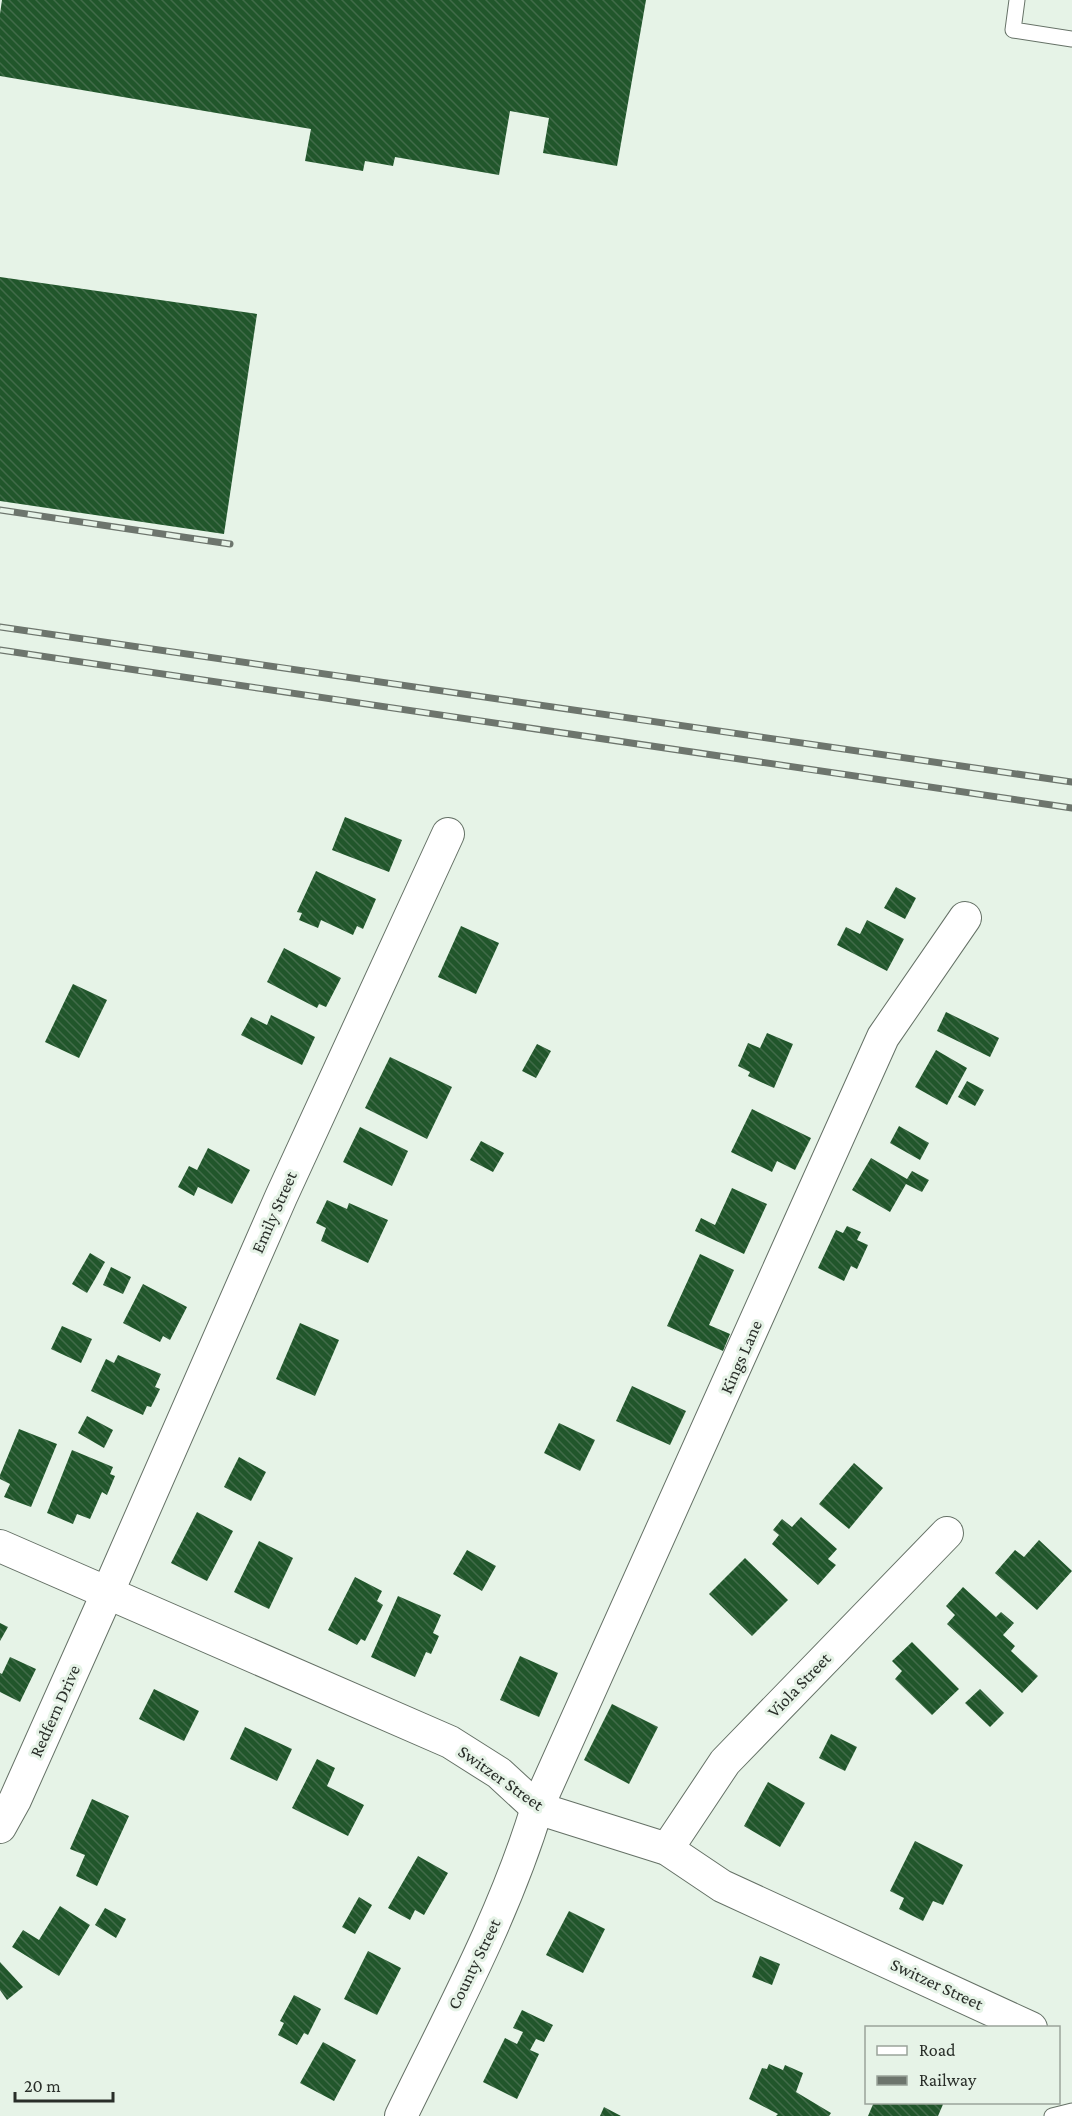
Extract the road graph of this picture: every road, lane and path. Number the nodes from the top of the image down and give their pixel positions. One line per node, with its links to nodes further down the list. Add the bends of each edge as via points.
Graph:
1 (1017, 0): 2 (lane, via 1013,30)
2 (1072, 39)
3 (448, 834): 7 (street, Emily Street, via 281,1197)
4 (965, 918): 8 (street, Kings Lane, via 883,1036)
5 (947, 1533): 10 (street, Viola Street, via 725,1762)
6 (0, 1546): 7 (street, Switzer Street)
7 (108, 1594): 8 (street, Switzer Street, via 450,1742 499,1773); 9 (street, Redfern Drive)
8 (537, 1808): 10 (street, Switzer Street); 13 (street, County Street, via 504,1904)
9 (0, 1827)
10 (667, 1849): 11 (street, Switzer Street, via 722,1886)
11 (1027, 2026)
12 (1072, 2111): 14 (lane)
13 (401, 2116)
14 (1052, 2116)

